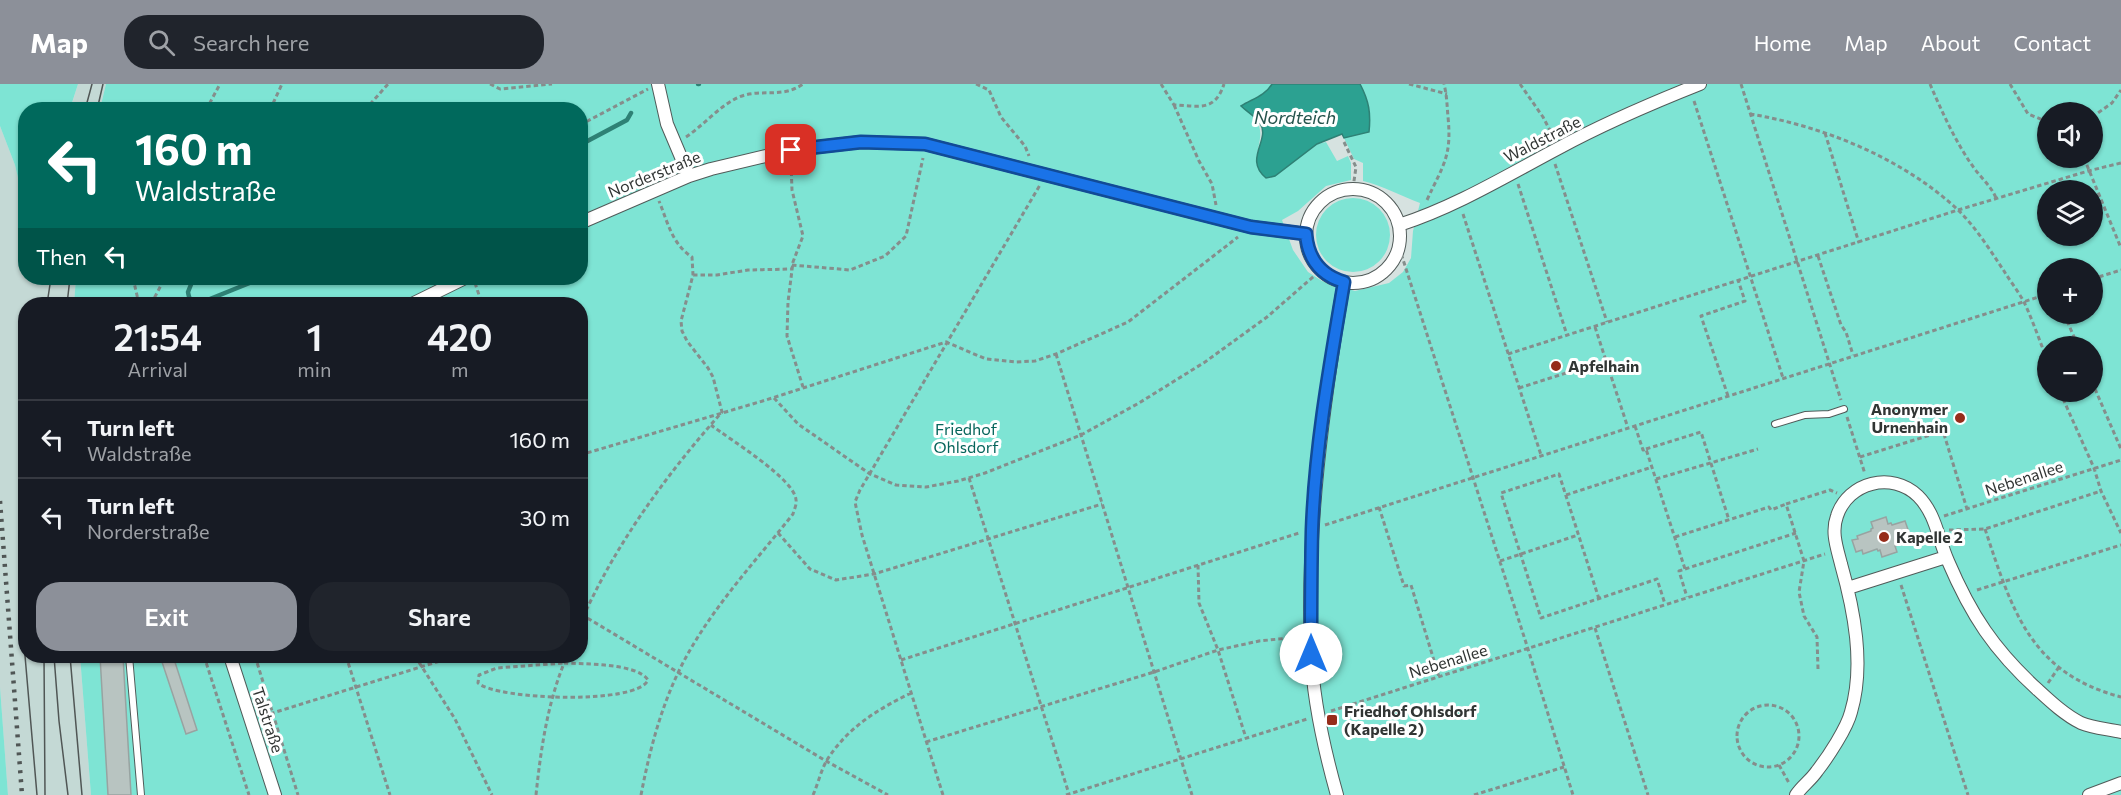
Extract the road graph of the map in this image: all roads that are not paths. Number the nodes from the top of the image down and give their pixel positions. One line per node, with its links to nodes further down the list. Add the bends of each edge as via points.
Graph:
1 (654, 86): 3 (street)
2 (1695, 86): 5 (street, Waldstraße, via 1555,150 1458,201)
3 (688, 176): 4 (street, Norderstraße); 6 (street, Norderstraße, via 791,150 861,142 925,144 1251,227)
4 (588, 220)
5 (1399, 225): 6 (street, via 1391,208 1377,195 1353,188 1326,197 1315,207); 7 (street, via 1399,247 1386,269 1366,281)
6 (1306, 234): 7 (street, via 1310,254 1321,270)
7 (1344, 282): 21 (street, via 1327,381 1312,529 1311,654)
8 (451, 285): 9 (street)
9 (426, 297)
10 (1844, 409): 11 (lane)
11 (1775, 424)
12 (1946, 557): 13 (street); 13 (street, via 1936,525 1922,501 1908,488 1893,482 1869,484 1846,499 1836,516 1837,550); 16 (street, via 1963,595 1992,642 2041,693 2082,723)
13 (1848, 588): 18 (street, via 1857,674 1851,713 1816,772)
14 (130, 663): 19 (lane)
15 (232, 663): 20 (street, Talstraße)
16 (2121, 732)
17 (2121, 783): 22 (street)
18 (1795, 793)
19 (141, 795)
20 (275, 795)
21 (1336, 795)
22 (2089, 795)

